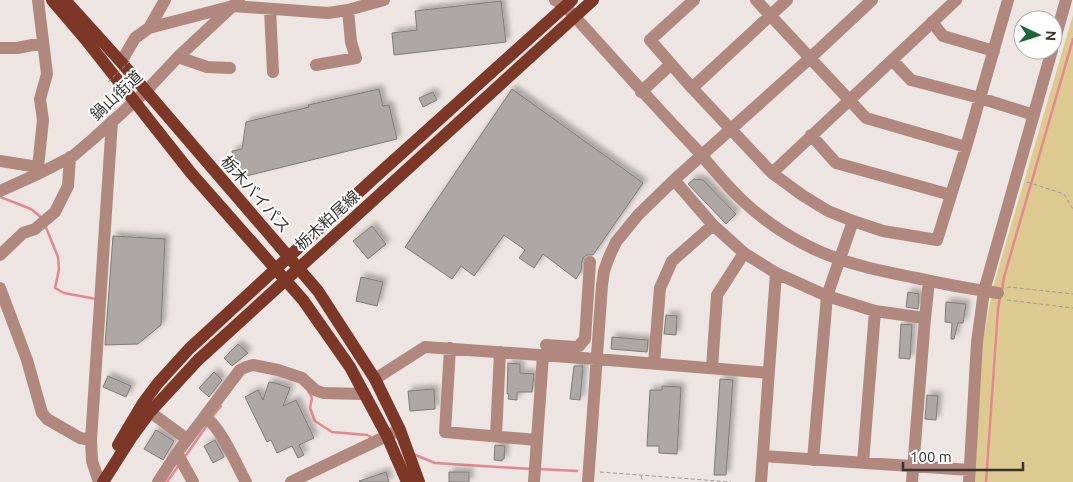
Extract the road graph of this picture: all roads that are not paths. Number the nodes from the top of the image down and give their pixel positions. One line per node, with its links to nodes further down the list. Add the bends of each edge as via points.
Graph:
1 (38, 0): 21 (street)
2 (52, 0): 38 (main road)
3 (65, 0): 28 (main road, 栃木バイパス)
4 (165, 0): 20 (street)
5 (384, 0): 16 (street)
6 (593, 0): 17 (main road, 栃木粕尾線)
7 (694, 0): 29 (street, via 650,40)
8 (756, 0): 18 (street)
9 (787, 0): 18 (street)
10 (872, 0): 25 (street)
11 (956, 0): 19 (street)
12 (1008, 0): 23 (street)
13 (564, 2): 17 (street); 56 (main road, 栃木粕尾線)
14 (236, 3): 15 (street); 20 (street); 24 (street, 鍋山街道)
15 (270, 9): 16 (street, via 328,13); 32 (street)
16 (348, 10): 30 (street, via 356,58)
17 (575, 16): 35 (street); 60 (main road, 栃木粕尾線)
18 (770, 16): 25 (street); 33 (street)
19 (932, 22): 23 (street, via 944,36); 26 (street)
20 (149, 28): 28 (street, via 135,38)
21 (42, 43): 22 (street); 47 (street, via 47,74 40,99 43,120)
22 (0, 48)
23 (994, 51): 36 (street)
24 (178, 57): 31 (street, via 207,67); 34 (street, 鍋山街道)
25 (809, 58): 37 (street); 41 (street)
26 (892, 60): 36 (street, via 911,80); 37 (street)
27 (1049, 60): 39 (street)
28 (126, 62): 34 (main road, 栃木バイパス)
29 (671, 64): 33 (street); 35 (street)
30 (316, 65)
31 (230, 68)
32 (273, 72)
33 (692, 88): 41 (street)
34 (146, 91): 38 (street, 鍋山街道); 56 (main road, 栃木バイパス)
35 (641, 92): 44 (street)
36 (980, 98): 39 (street); 43 (street)
37 (848, 100): 42 (street); 43 (street, via 866,118)
38 (135, 101): 40 (street, 鍋山街道); 59 (main road, via 191,172)
39 (1034, 115): 65 (street)
40 (112, 122): 45 (street, 鍋山街道); 85 (street)
41 (730, 129): 44 (street); 48 (street)
42 (811, 135): 48 (street); 51 (street, via 836,163)
43 (966, 147): 51 (street)
44 (701, 155): 49 (street); 57 (street, via 764,219 814,249)
45 (70, 157): 47 (street, 鍋山街道); 55 (street, via 68,186 55,212 35,229 23,233)
46 (0, 161): 47 (street)
47 (40, 169): 50 (street, 鍋山街道)
48 (772, 173): 52 (street, via 828,211)
49 (674, 180): 53 (street); 73 (street, via 628,225 609,256 602,284)
50 (0, 190)
51 (951, 195): 52 (street, via 937,240 883,231)
52 (853, 221): 57 (street)
53 (713, 225): 54 (street); 74 (street, via 672,261 660,288)
54 (744, 253): 61 (street); 75 (street, via 717,295)
55 (0, 255)
56 (289, 257): 59 (main road, 栃木粕尾線); 60 (main road, 栃木バイパス)
57 (839, 259): 63 (street); 67 (street)
58 (590, 262): 71 (street, via 585,339 579,346)
59 (276, 269): 62 (main road); 95 (main road, 栃木粕尾線, via 189,349 158,383 126,430)
60 (298, 269): 62 (main road, 栃木粕尾線); 77 (main road, 栃木バイパス, via 318,291)
61 (776, 273): 67 (street); 76 (street)
62 (286, 280): 78 (main road, via 350,367); 79 (main road, 栃木粕尾線, via 198,360)
63 (929, 281): 65 (street); 69 (street)
64 (0, 288): 85 (street, via 27,360 42,413 80,438)
65 (984, 291): 66 (street); 92 (street, via 977,342)
66 (998, 293)
67 (827, 296): 68 (street); 89 (street)
68 (874, 311): 69 (street); 90 (street)
69 (925, 318): 91 (street)
70 (450, 348): 72 (street); 77 (street, via 425,347); 83 (street, via 445,432)
71 (545, 350): 72 (street); 73 (street); 86 (street)
72 (500, 352): 83 (street)
73 (596, 359): 74 (street); 93 (street)
74 (654, 364): 75 (street)
75 (712, 368): 76 (street)
76 (769, 373): 88 (street)
77 (376, 378): 81 (main road, 栃木バイパス)
78 (364, 394): 80 (street, via 323,393 302,378 253,365 240,370); 82 (main road)
79 (150, 412): 84 (street); 95 (main road, 栃木粕尾線)
80 (205, 416): 84 (street); 98 (street, via 219,432)
81 (400, 430): 82 (street); 101 (main road, 栃木バイパス)
82 (386, 436): 94 (street); 100 (main road)
83 (496, 436): 86 (street)
84 (187, 439): 87 (street)
85 (91, 440): 95 (street, via 92,461)
86 (537, 440): 102 (street)
87 (177, 453): 96 (street); 97 (street)
88 (762, 456): 89 (street); 103 (street)
89 (813, 460): 90 (street)
90 (863, 463): 91 (street)
91 (913, 466): 92 (street); 104 (street)
92 (969, 476)
93 (588, 477)
94 (305, 479): 99 (street)
95 (102, 482)
96 (158, 482)
97 (193, 482)
98 (246, 482)
99 (291, 482)
100 (407, 482)
101 (419, 482)
102 (534, 482)
103 (761, 482)
104 (912, 482)

